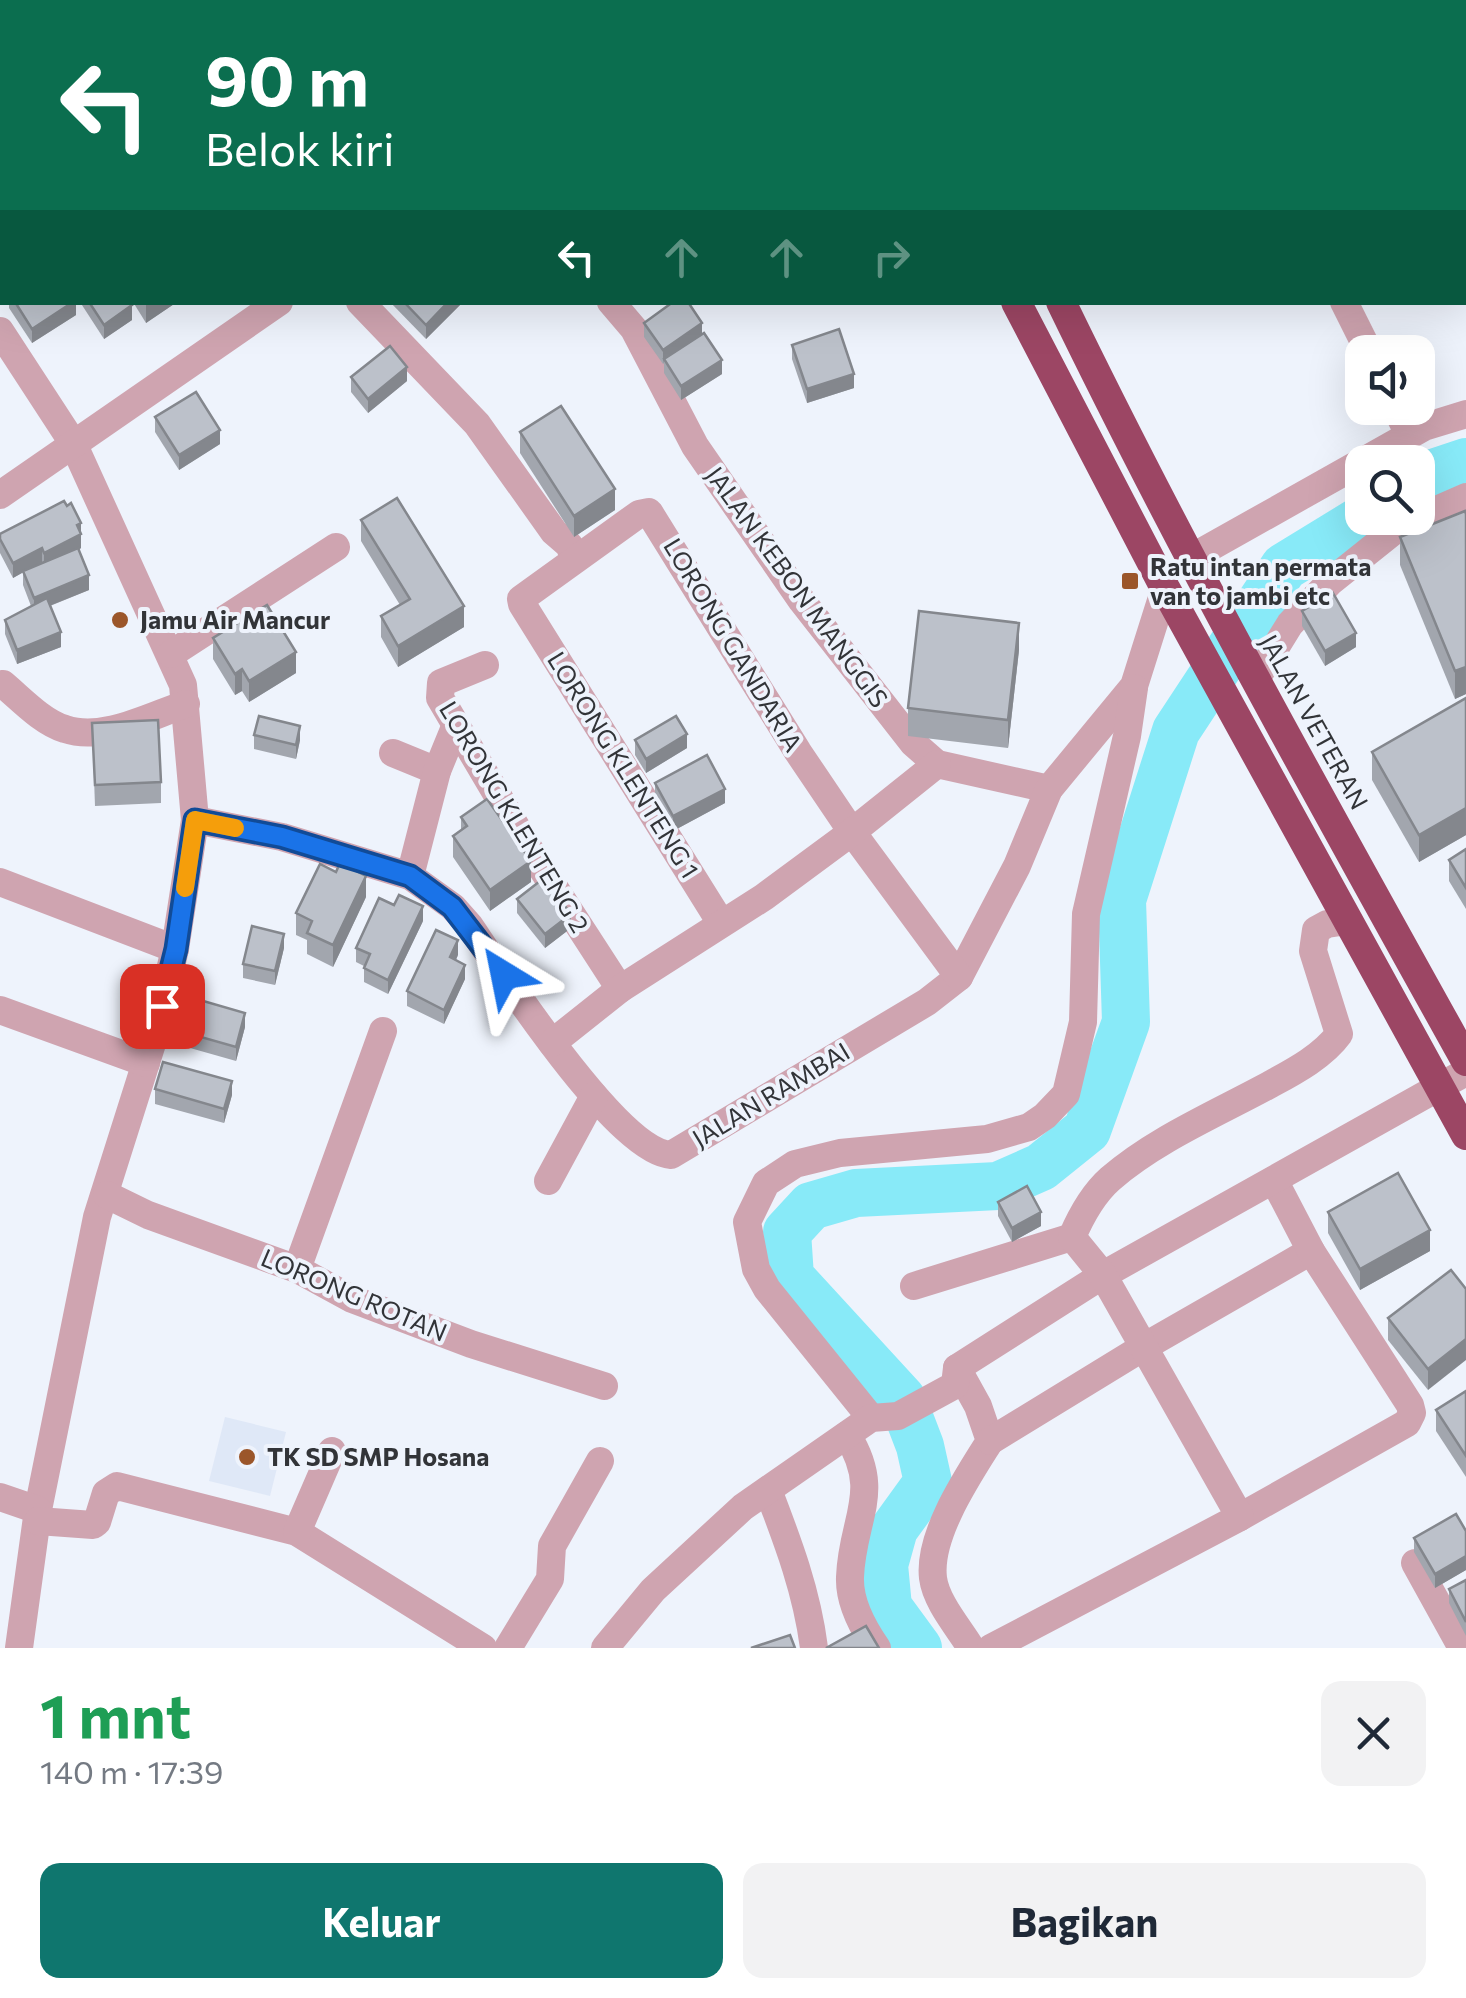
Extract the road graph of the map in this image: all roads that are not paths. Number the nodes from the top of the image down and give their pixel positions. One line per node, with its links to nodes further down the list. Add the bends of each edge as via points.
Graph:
1 (275, 305): 12 (street)
2 (363, 305): 16 (street, via 477,424)
3 (613, 305): 27 (street, JALAN KEBON MANGGIS, via 634,330 695,446 802,601 882,707)
4 (1018, 305): 18 (highway)
5 (1063, 305): 17 (highway, JALAN VETERAN)
6 (1346, 305): 8 (street)
7 (0, 331): 12 (street)
8 (1360, 335)
9 (1466, 414): 11 (street)
10 (1404, 425): 11 (street)
11 (1409, 435): 17 (street)
12 (72, 443): 13 (street); 19 (street)
13 (0, 495)
14 (1466, 497): 21 (street, via 1400,526 1330,582)
15 (336, 547): 19 (street)
16 (575, 559): 31 (street, LORONG GANDARIA, via 639,514 654,516); 35 (street, LORONG KLENTENG 1, via 522,599 525,608)
17 (1196, 568): 21 (highway, JALAN VETERAN)
18 (1172, 599): 23 (street, JALAN RAMBAI); 34 (highway)
19 (170, 654): 24 (street)
20 (485, 665): 25 (street, LORONG KLENTENG 2, via 441,683 440,698)
21 (1252, 672): 42 (highway, JALAN VETERAN)
22 (2, 684): 24 (street, via 63,729 79,732 100,732)
23 (1134, 686): 29 (street, JALAN RAMBAI); 59 (street, via 1086,914 1083,1022 1066,1094 1029,1126 987,1139 840,1153 795,1164 766,1183 747,1222 766,1289)
24 (186, 704): 30 (street)
25 (455, 727): 28 (street); 38 (street, LORONG KLENTENG 2)
26 (394, 754): 28 (street)
27 (937, 764): 29 (street); 31 (street)
28 (437, 771): 32 (street)
29 (1049, 789): 37 (street, JALAN RAMBAI, via 1018,866)
30 (195, 820): 32 (street, JALAN RAMBAI, via 282,837); 36 (street)
31 (852, 832): 35 (street); 37 (street)
32 (410, 876): 41 (street, JALAN RAMBAI, via 469,925)
33 (0, 882): 36 (street)
34 (1348, 922): 45 (highway); 51 (street, via 1316,930 1313,951 1339,1034 1330,1046 1108,1180)
35 (722, 923): 38 (street)
36 (176, 949): 43 (street)
37 (959, 977): 46 (street, JALAN RAMBAI, via 671,1155 651,1148)
38 (620, 989): 41 (street)
39 (0, 1010): 43 (street)
40 (383, 1032): 53 (street)
41 (552, 1043): 46 (street, JALAN RAMBAI)
42 (1466, 1061)
43 (146, 1063): 50 (street)
44 (1466, 1072): 45 (street)
45 (1438, 1088): 47 (highway); 48 (street)
46 (594, 1096): 49 (street)
47 (1466, 1136)
48 (1274, 1180): 52 (street); 54 (street)
49 (548, 1181)
50 (107, 1195): 53 (street, LORONG ROTAN); 66 (street)
51 (1072, 1237): 54 (street); 55 (street)
52 (1311, 1251): 56 (street); 67 (street, via 1412,1412 1407,1423)
53 (297, 1269): 58 (street, LORONG ROTAN, via 368,1305)
54 (1104, 1274): 56 (street); 57 (street)
55 (914, 1286)
56 (1142, 1348): 61 (street); 67 (street)
57 (956, 1377): 59 (street); 61 (street, via 978,1406)
58 (604, 1386)
59 (884, 1417): 60 (street)
60 (847, 1435): 64 (street); 75 (street, via 866,1478 850,1578 854,1604)
61 (990, 1441): 76 (street, via 959,1490 938,1543 933,1578)
62 (332, 1451): 68 (street)
63 (600, 1461): 72 (street, via 552,1546 550,1579)
64 (768, 1490): 73 (street, via 652,1590); 74 (street, via 810,1612)
65 (0, 1497): 66 (street)
66 (38, 1515): 68 (street, via 93,1525 106,1494 117,1486); 70 (street)
67 (1240, 1517): 77 (street)
68 (297, 1532): 71 (street)
69 (1415, 1563): 78 (street)
70 (19, 1648)
71 (483, 1648)
72 (508, 1648)
73 (605, 1648)
74 (814, 1648)
75 (877, 1648)
76 (971, 1648)
77 (992, 1648)
78 (1462, 1648)

